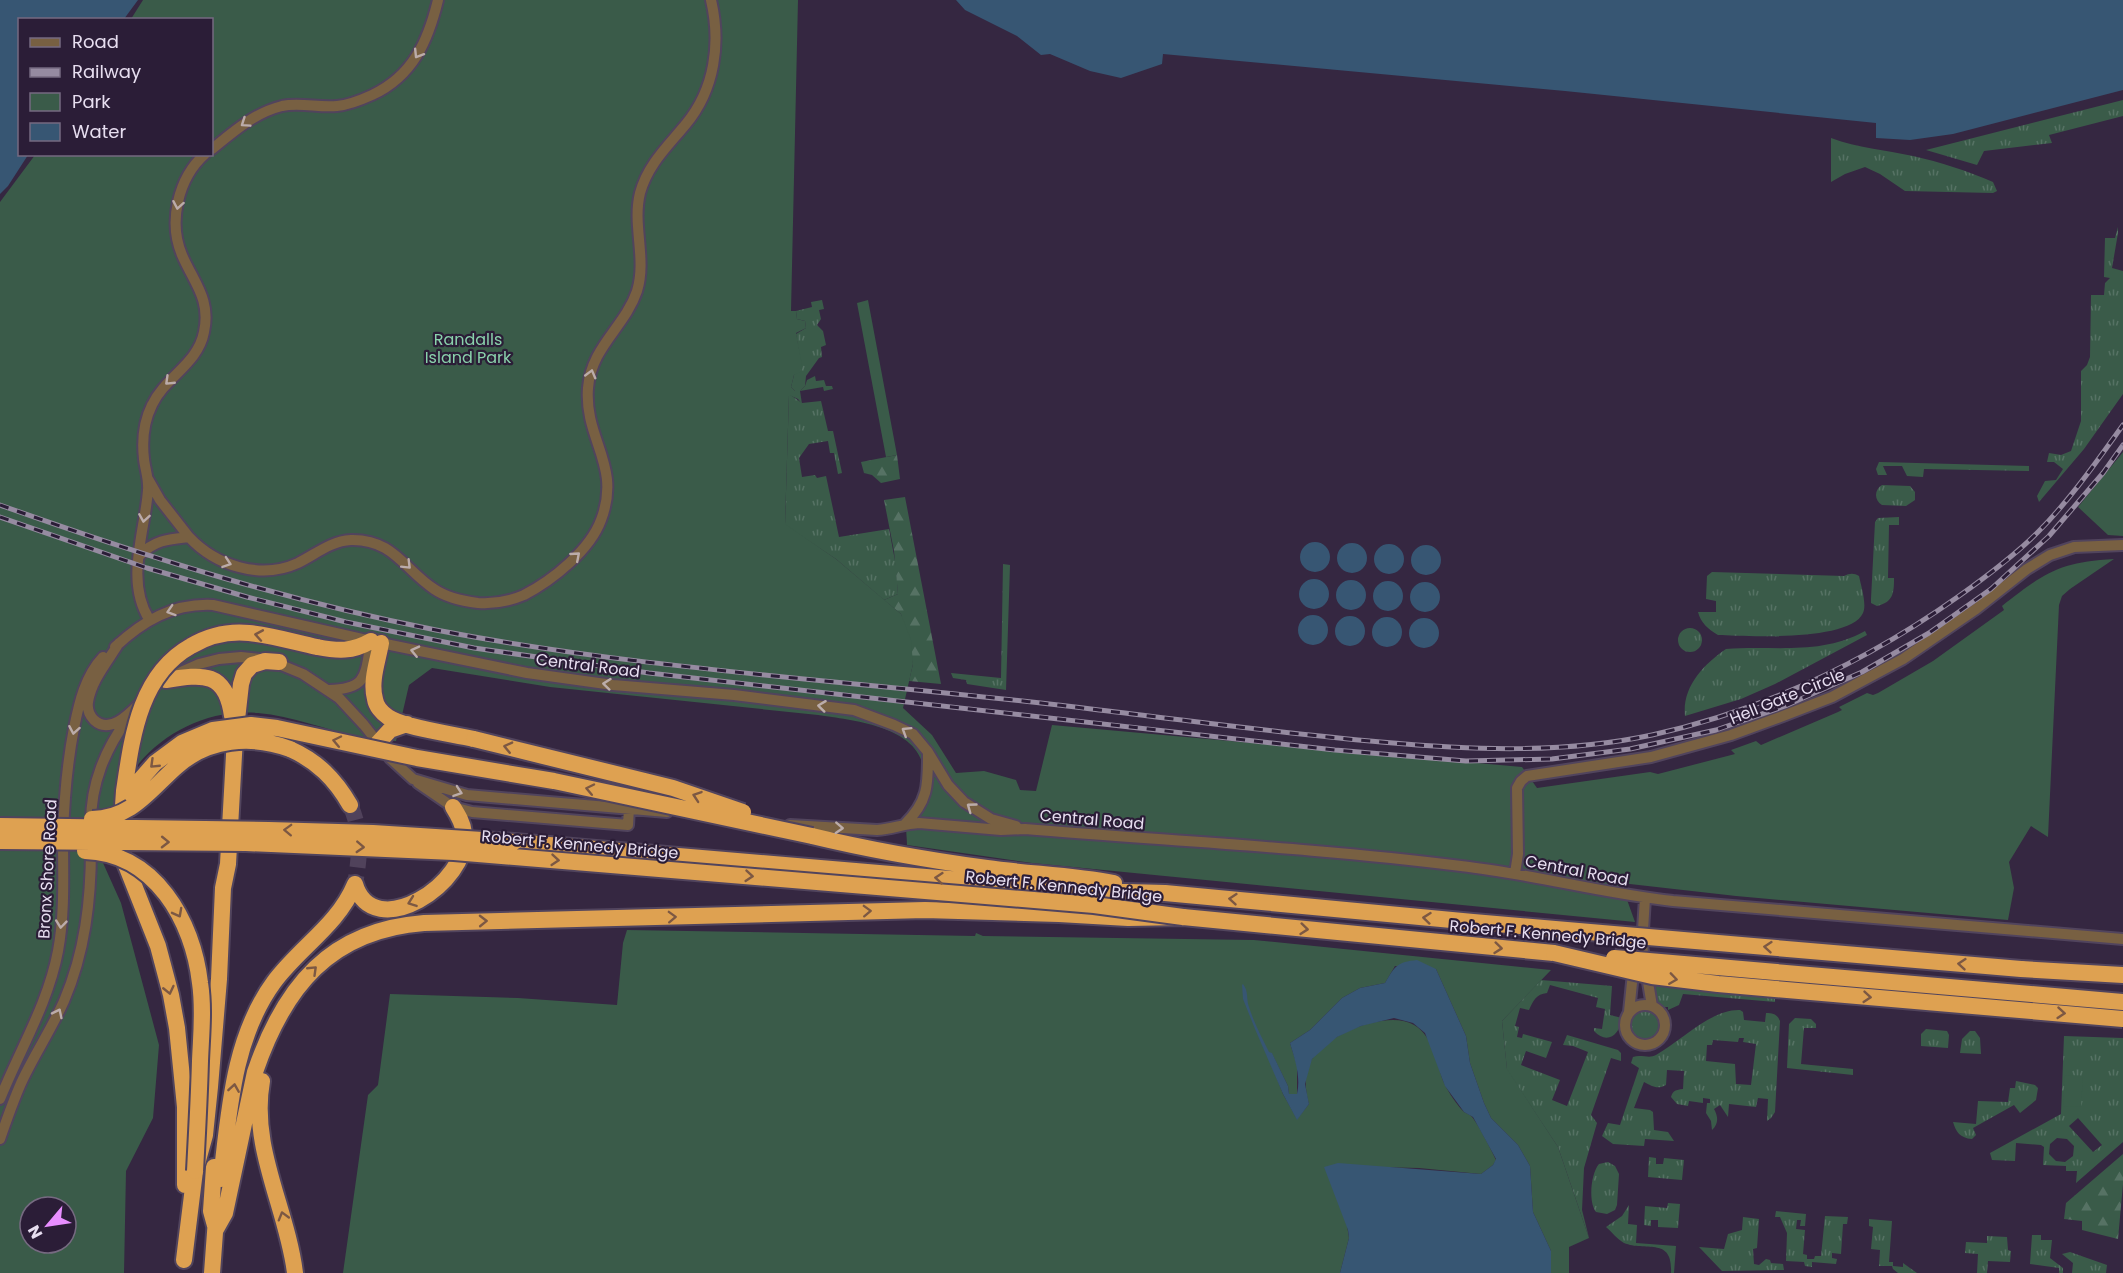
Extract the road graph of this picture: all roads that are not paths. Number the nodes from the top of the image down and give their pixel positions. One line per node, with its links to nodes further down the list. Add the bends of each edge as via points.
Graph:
1 (438, 0): 3 (street, one-way to 3, via 422,49 389,86 359,101 337,106 291,105 271,110 252,118)
2 (711, 0): 6 (street, one-way to 2, via 221,562 267,570 291,566 341,542 372,542 397,555 423,581 445,595 484,603 522,596 577,556 600,523 608,489 607,468 590,419 590,374 598,352 627,312 636,291 641,260 637,210 645,179 692,116 708,83 716,37)
3 (213, 148)
4 (203, 156): 5 (street, one-way to 5, via 185,182 176,224 179,247 205,303 204,335 192,358 161,388 151,407 143,438)
5 (148, 479): 6 (street); 8 (street, one-way to 8)
6 (189, 537): 8 (street, via 159,540)
7 (2123, 545): 31 (street, Hell Gate Circle, via 2074,547 2050,555 1903,660 1783,717 1651,757 1527,776 1517,788)
8 (139, 556): 9 (street, via 138,593)
9 (149, 619): 10 (street, Central Road, one-way to 9, via 213,605 177,608); 11 (street, Central Road)
10 (376, 642): 14 (street, via 360,682 350,689); 16 (highway, via 375,700 385,715); 19 (street, Central Road, one-way to 10, via 913,734 854,710 586,682); 21 (highway, one-way to 21, bridge, via 346,651 240,633 204,640 181,652 158,674 146,694 137,724)
11 (119, 643): 15 (street, via 92,689 89,713 99,724 109,725); 37 (street, Bronx Shore Road, one-way to 37, via 93,671 76,718 66,792)
12 (279, 662): 13 (street, Central Road, via 251,657 219,659); 14 (street, Central Road); 17 (highway, via 260,662 243,674)
13 (166, 680): 15 (street, Central Road); 17 (highway, via 203,676 220,685 230,701)
14 (329, 690): 18 (street, Central Road, via 349,707)
15 (137, 706): 39 (street, via 108,751 93,791 91,885)
16 (406, 724): 18 (highway, via 390,730); 28 (highway, one-way to 16, bridge, via 672,788)
17 (235, 737): 41 (highway, via 230,887)
18 (378, 743): 20 (street, Central Road)
19 (928, 752): 25 (street, via 926,792); 27 (street, Central Road, one-way to 19, via 991,819 964,802 948,785)
20 (413, 779): 23 (street, Central Road); 24 (street, Central Road, one-way to 24, via 467,795)
21 (128, 793): 28 (highway, one-way to 21, bridge, via 554,781 251,725 213,730 182,743 163,756); 53 (highway, one-way to 53, via 122,855 162,961 180,1050 185,1126)
22 (351, 804): 26 (highway, bridge, via 330,776 308,757 272,743 244,740 217,744 192,755 143,800 114,816)
23 (453, 807): 24 (street, Central Road, via 472,812 628,825); 52 (highway, via 465,840 450,875 416,902 390,908 372,907 359,894 356,884 336,917 274,982 249,1028 240,1055)
24 (629, 808): 25 (street, Central Road, one-way to 25, via 798,826 877,830)
25 (905, 824): 27 (street, Central Road)
26 (0, 826): 32 (highway, Robert F. Kennedy Bridge, one-way to 26, bridge, via 1090,891 408,835)
27 (1025, 829): 31 (street, Central Road, via 1398,859)
28 (812, 836): 32 (highway, via 927,860 1090,879)
29 (0, 841): 34 (highway, Robert F. Kennedy Bridge, one-way to 34, bridge, via 246,843 445,852 1094,904)
30 (0, 850): 51 (highway, one-way to 51, bridge, via 93,851 118,856 148,874 172,902 190,941 202,999)
31 (1515, 873): 33 (street, Central Road)
32 (1165, 893): 40 (highway, Robert F. Kennedy Bridge, one-way to 32, bridge)
33 (1645, 898): 35 (street, Central Road); 36 (street)
34 (1183, 917): 38 (highway, Robert F. Kennedy Bridge, one-way to 38); 45 (highway, one-way to 34, bridge, via 298,986 335,952 375,932 413,923 901,910)
35 (2123, 939)
36 (1642, 946): 43 (street); 44 (street, via 1633,973)
37 (58, 952): 39 (street); 47 (street, Bronx Shore Road, via 42,1006)
38 (1554, 953): 42 (highway, Robert F. Kennedy Bridge, bridge); 46 (highway, one-way to 46, bridge, via 1652,976 1700,982)
39 (79, 957): 48 (street, one-way to 39, via 64,1001)
40 (2123, 975)
41 (222, 979): 51 (highway, bridge, via 205,1135); 52 (highway, via 211,1210)
42 (2123, 1002)
43 (1652, 1006): 44 (street, via 1642,1005); 44 (street, via 1665,1024 1662,1037 1651,1045 1637,1044 1627,1035 1625,1022)
44 (1629, 1012)
45 (277, 1017): 52 (highway, via 255,1072 225,1213); 55 (highway, one-way to 45, via 259,1121 261,1084)
46 (2123, 1019)
47 (16, 1064): 48 (street); 49 (street, Bronx Shore Road)
48 (30, 1065): 50 (street)
49 (0, 1099)
50 (0, 1139)
51 (195, 1171): 53 (highway)
52 (216, 1229): 54 (highway)
53 (184, 1267)
54 (212, 1273)
55 (295, 1273)

